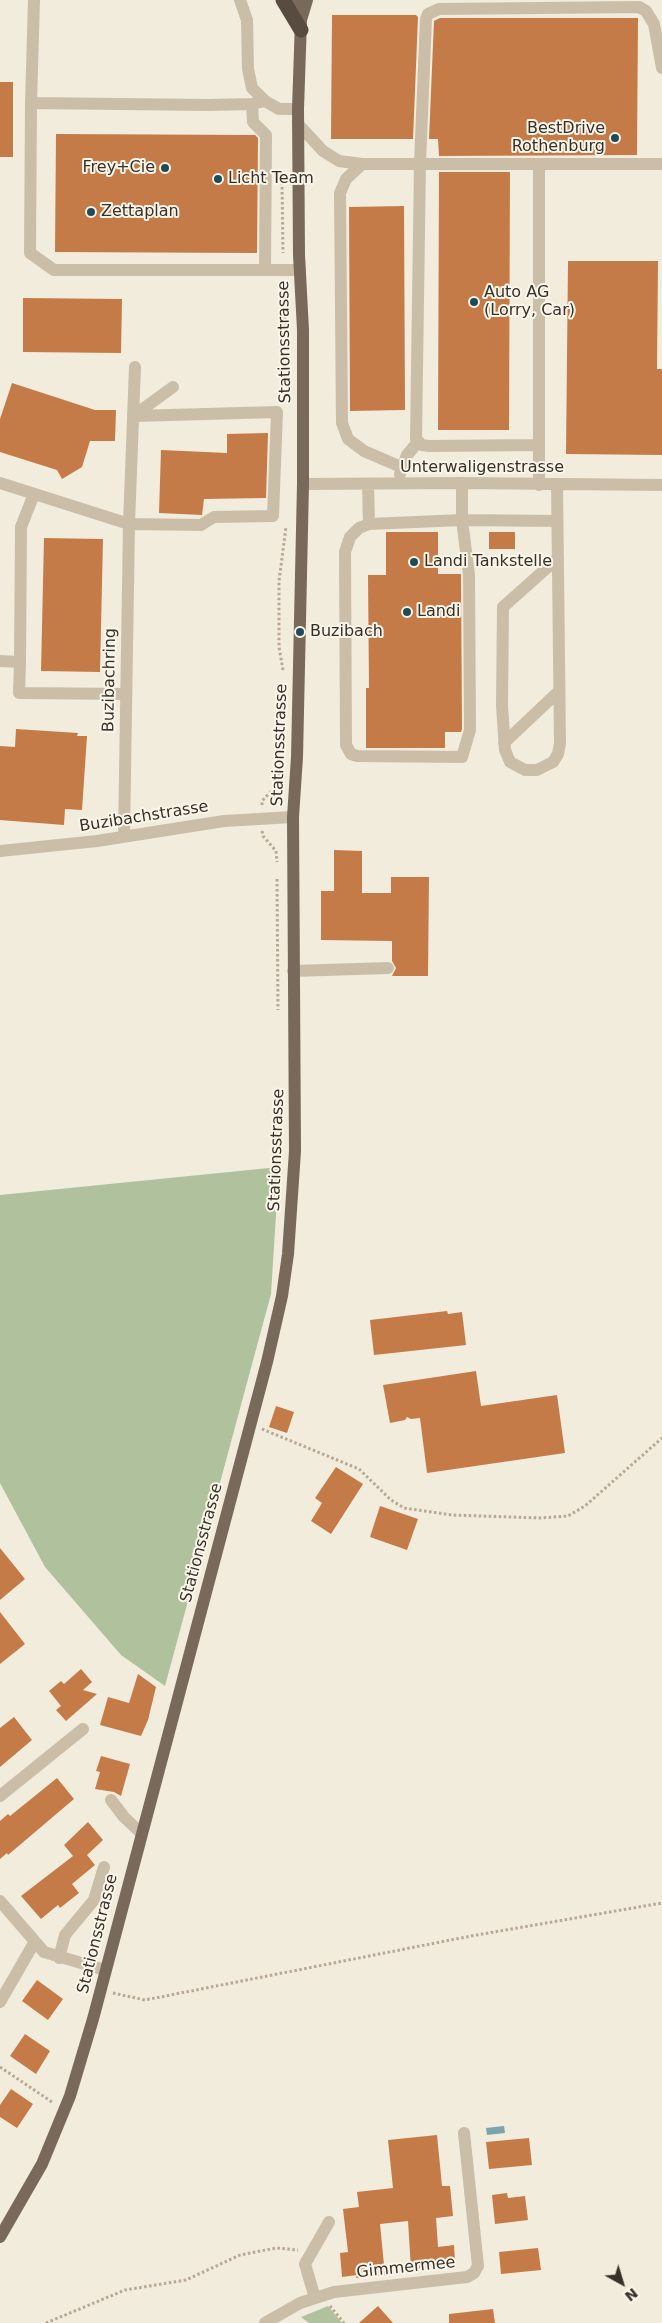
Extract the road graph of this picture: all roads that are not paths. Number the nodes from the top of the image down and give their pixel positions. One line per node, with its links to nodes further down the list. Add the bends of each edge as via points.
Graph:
1 (34, 0): 8 (street)
2 (240, 0): 9 (street, via 247,20 249,80)
3 (284, 0): 6 (highway)
4 (295, 0): 6 (main road, Stationsstrasse)
5 (307, 0): 6 (main road, Stationsstrasse)
6 (301, 25): 10 (main road, Stationsstrasse)
7 (662, 68): 12 (street, via 654,24 646,11 639,7 432,11 424,24)
8 (31, 103): 9 (street); 16 (street, via 30,252 54,270)
9 (259, 103): 10 (street, via 280,109); 16 (street, via 253,122 266,135)
10 (298, 109): 11 (main road, Stationsstrasse)
11 (298, 124): 13 (street, via 323,151 339,161); 17 (main road, Stationsstrasse)
12 (420, 163): 13 (street); 14 (street); 21 (street, via 415,434)
13 (362, 164): 23 (street, via 346,179 340,193 342,423 348,439 364,451)
14 (539, 164): 15 (street); 22 (street)
15 (662, 164)
16 (265, 270): 17 (street)
17 (300, 270): 26 (main road, Stationsstrasse)
18 (134, 367): 20 (street, Buzibachring)
19 (173, 387): 20 (street)
20 (133, 416): 35 (street, Buzibachring); 35 (street, via 277,412 273,516 214,517 201,525)
21 (418, 442): 22 (street, via 429,446); 23 (street, via 406,455)
22 (539, 445): 30 (street)
23 (401, 467): 28 (street)
24 (0, 483): 32 (street)
25 (462, 483): 28 (street, Unterwaligenstrasse); 30 (street, Unterwaligenstrasse); 33 (street)
26 (303, 484): 27 (street, Unterwaligenstrasse); 43 (main road, Stationsstrasse)
27 (368, 484): 28 (street, Unterwaligenstrasse); 36 (street)
28 (398, 484)
29 (557, 484): 30 (street, Unterwaligenstrasse); 31 (street, Unterwaligenstrasse); 34 (street)
30 (539, 485)
31 (662, 485)
32 (34, 494): 35 (street); 39 (street, via 21,527)
33 (462, 520): 34 (street); 36 (street); 36 (street, via 468,575 470,730 462,757 356,756 348,751 345,552 350,537)
34 (557, 521): 37 (street)
35 (129, 524): 41 (street, Buzibachring)
36 (369, 524)
37 (558, 558): 40 (street); 42 (street, via 503,607)
38 (0, 661): 39 (street)
39 (20, 662): 41 (street, via 19,693)
40 (559, 691): 42 (street); 42 (street, via 560,743 553,762 537,770 525,770 510,762)
41 (126, 694): 44 (street, Buzibachring)
42 (504, 743)
43 (293, 817): 44 (street, Buzibachstrasse, via 224,821); 47 (main road, Stationsstrasse)
44 (124, 836): 45 (street, Buzibachstrasse)
45 (0, 851)
46 (388, 968): 47 (street)
47 (293, 971): 51 (main road, Stationsstrasse, via 295,1152 291,1225 282,1296)
48 (82, 1729): 49 (street)
49 (0, 1796)
50 (111, 1800): 51 (street)
51 (141, 1833): 56 (main road, Stationsstrasse)
52 (104, 1867): 55 (street, via 94,1900 65,1935)
53 (0, 1901): 54 (street)
54 (34, 1943): 55 (street, via 44,1952); 57 (street)
55 (59, 1958): 56 (street)
56 (105, 1970): 60 (main road, Stationsstrasse, via 70,2096 42,2164)
57 (0, 2002)
58 (464, 2133): 61 (street, Gimmermee, via 478,2266 474,2273 467,2278 334,2292)
59 (329, 2222): 61 (street, via 305,2264)
60 (0, 2237)
61 (318, 2297): 62 (street, Gimmermee, via 300,2303)
62 (265, 2323)

